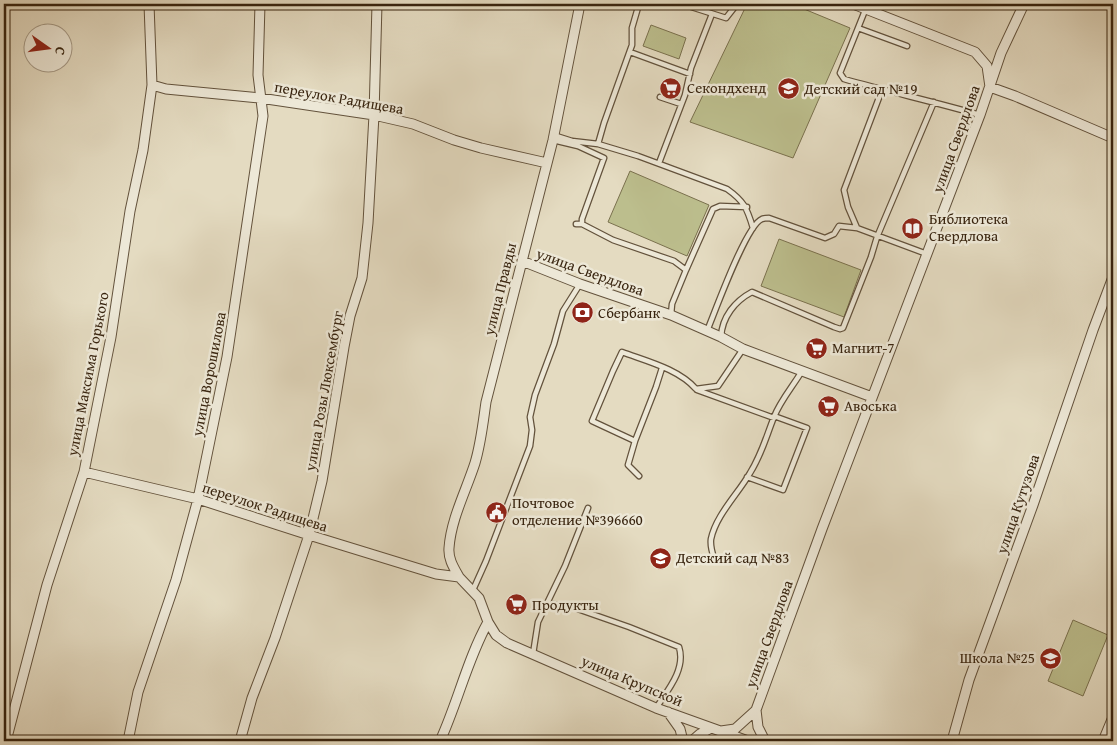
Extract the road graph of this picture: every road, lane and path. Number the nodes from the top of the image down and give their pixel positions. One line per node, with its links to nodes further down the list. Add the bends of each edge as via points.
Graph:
1 (149, 4): 16 (street, улица Максима Горького)
2 (260, 4): 20 (street, улица Ворошилова)
3 (377, 4): 23 (street, улица Розы Люксембург)
4 (580, 4): 25 (street, улица Правды)
5 (639, 4): 14 (lane)
6 (682, 4): 11 (lane)
7 (737, 4): 11 (lane, via 726,18)
8 (853, 4): 10 (street)
9 (1024, 4): 17 (street, улица Свердлова, via 1001,53)
10 (866, 8): 12 (lane); 17 (street, via 975,52 987,66)
11 (712, 14): 15 (lane)
12 (858, 28): 13 (lane); 18 (lane, via 840,73 844,79)
13 (907, 46)
14 (630, 52): 15 (lane); 27 (lane)
15 (690, 74): 22 (lane)
16 (152, 85): 20 (street, переулок Радищева); 51 (street, улица Максима Горького, via 111,337)
17 (990, 88): 24 (street, улица Свердлова); 26 (street)
18 (886, 91): 21 (lane); 34 (lane, via 880,95 845,182 848,207)
19 (660, 97): 22 (lane)
20 (260, 98): 23 (street, переулок Радищева); 54 (street, улица Ворошилова, via 263,116 249,218 227,357)
21 (934, 102): 24 (lane); 35 (lane)
22 (681, 104): 29 (lane)
23 (374, 115): 28 (street, переулок Радищева, via 413,124 481,148); 56 (street, улица Розы Люксембург, via 362,278 350,316 322,481)
24 (980, 115): 36 (street, улица Свердлова)
25 (553, 138): 27 (lane); 28 (street, улица Правды); 32 (lane, via 604,158)
26 (1113, 138)
27 (598, 144): 29 (lane)
28 (547, 163): 37 (street, улица Правды)
29 (659, 163): 30 (lane, via 727,189)
30 (747, 207): 33 (lane); 38 (lane, via 720,206 713,209)
31 (576, 224): 32 (lane)
32 (582, 224): 38 (lane, via 613,240 674,260)
33 (753, 228): 34 (lane, via 762,218 770,218 825,238 834,234 839,226); 42 (lane, via 735,262)
34 (857, 228): 35 (lane)
35 (877, 237): 36 (lane); 43 (lane, via 843,328 752,292 733,306 721,328)
36 (927, 254): 48 (street, улица Свердлова)
37 (522, 262): 40 (street, улица Свердлова); 58 (street, улица Правды, via 486,402 475,462 451,534 450,563)
38 (686, 270): 41 (lane)
39 (1113, 277): 77 (street, улица Кутузова, via 969,680)
40 (580, 284): 41 (street, улица Свердлова); 59 (lane, via 563,311 535,395 530,417 530,446)
41 (670, 315): 42 (street, улица Свердлова)
42 (707, 331): 43 (street, улица Свердлова)
43 (721, 337): 44 (street, улица Свердлова)
44 (743, 348): 46 (street, улица Свердлова); 47 (lane, via 718,386)
45 (662, 368): 47 (lane, via 689,380); 50 (lane); 50 (lane, via 622,352 592,421)
46 (802, 370): 48 (street, улица Свердлова); 49 (lane)
47 (696, 389): 49 (lane)
48 (872, 397): 64 (street, улица Свердлова)
49 (774, 417): 53 (lane, via 764,446); 53 (lane, via 807,428 783,490)
50 (635, 441): 52 (lane, via 628,465)
51 (84, 472): 54 (street, переулок Радищева); 69 (street, улица Максима Горького, via 47,586)
52 (639, 476)
53 (747, 477): 57 (lane, via 715,529 711,539)
54 (198, 499): 56 (street, переулок Радищева); 70 (street, улица Ворошилова, via 176,580 138,692)
55 (588, 508): 60 (lane, via 565,566)
56 (309, 535): 58 (street, переулок Радищева, via 436,574); 71 (street, улица Розы Люксембург)
57 (714, 558)
58 (459, 577): 59 (street)
59 (473, 590): 61 (street, via 484,606)
60 (543, 609): 62 (lane); 63 (lane, via 551,604 569,606 679,647 682,657 674,680)
61 (488, 622): 62 (street, улица Крупской, via 496,635 507,643); 72 (street, via 476,645)
62 (533, 654): 63 (street, улица Крупской)
63 (656, 708): 65 (street, улица Крупской)
64 (756, 710): 68 (street, via 735,729); 76 (street, улица Свердлова, via 758,727)
65 (668, 712): 67 (street, улица Крупской); 73 (street, via 680,729)
66 (1113, 717): 78 (street)
67 (711, 728): 68 (street, улица Крупской); 74 (street)
68 (721, 731): 75 (street, улица Крупской)
69 (6, 741)
70 (128, 741)
71 (240, 741)
72 (440, 741)
73 (683, 741)
74 (692, 741)
75 (748, 741)
76 (765, 741)
77 (952, 741)
78 (1103, 741)

